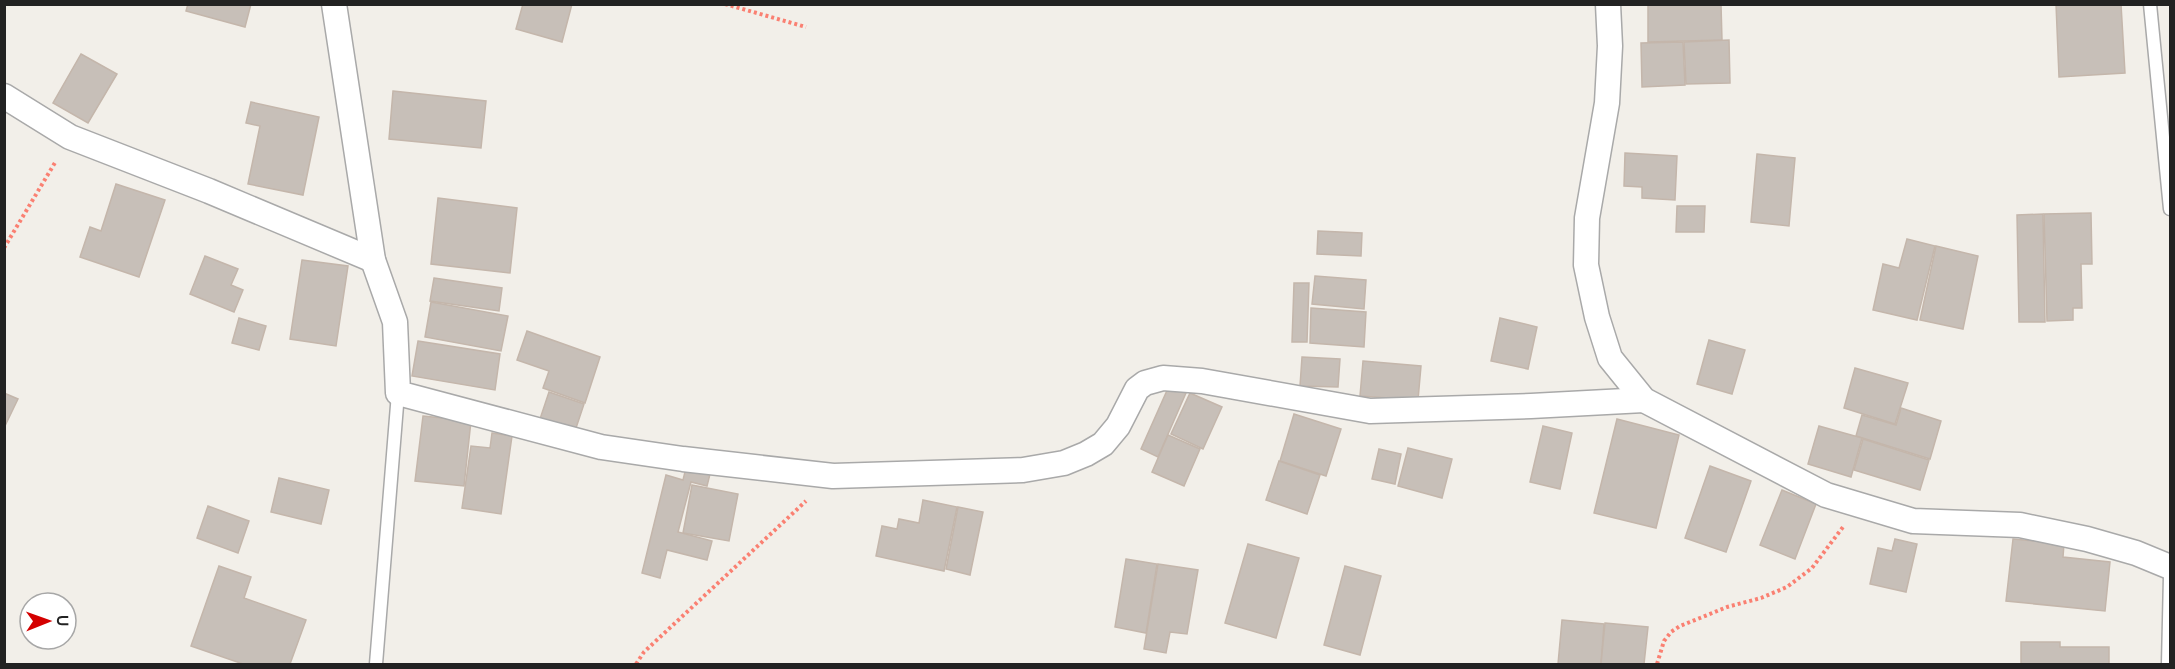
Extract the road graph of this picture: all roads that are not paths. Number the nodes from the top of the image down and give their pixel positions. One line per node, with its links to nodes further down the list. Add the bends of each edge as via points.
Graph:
1 (334, 4): 6 (street)
2 (1608, 4): 8 (street, via 1607,103 1587,218 1586,265 1610,358)
3 (2150, 4): 5 (lane)
4 (4, 96): 6 (street, via 70,136)
5 (2170, 209)
6 (373, 260): 7 (street, via 395,322)
7 (398, 393): 8 (street, via 601,447 832,476 1023,470 1064,463 1103,444 1118,426 1137,389 1163,378 1202,381 1370,411); 11 (lane)
8 (1644, 400): 9 (street, via 1826,495 1913,521 2020,525 2086,539)
9 (2170, 567)
10 (2170, 576): 12 (lane)
11 (376, 664)
12 (2168, 664)

